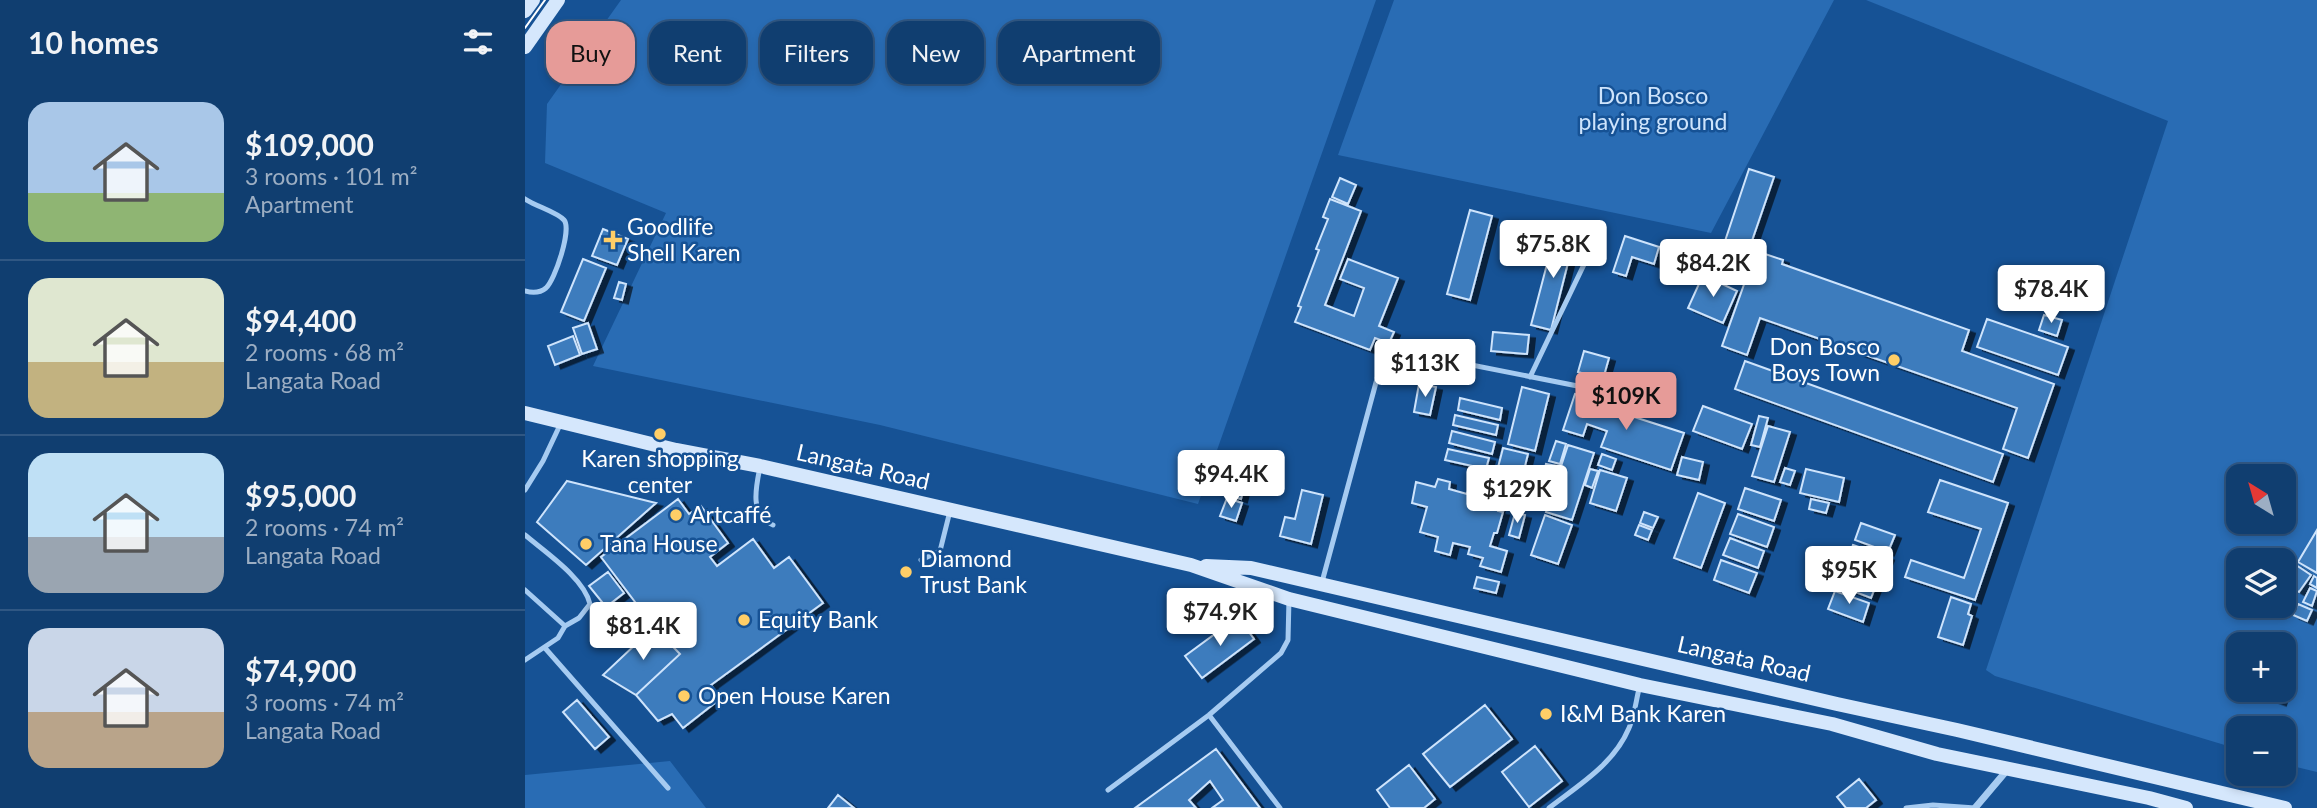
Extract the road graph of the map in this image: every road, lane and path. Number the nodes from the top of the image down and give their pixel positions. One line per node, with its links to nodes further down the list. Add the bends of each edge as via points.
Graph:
1 (533, 0): 3 (main road)
2 (558, 0): 4 (main road)
3 (525, 11)
4 (525, 47)
5 (525, 199): 7 (lane, via 560,217 568,227 550,283 545,290)
6 (1590, 252): 8 (lane)
7 (525, 291)
8 (1530, 377): 9 (lane); 19 (lane, via 1411,353 1388,357 1381,365)
9 (1643, 399)
10 (525, 413): 11 (main road, Langata Road)
11 (561, 421): 12 (main road, Langata Road); 13 (lane)
12 (761, 466): 14 (main road, Langata Road); 15 (lane, via 755,491 759,514)
13 (525, 490)
14 (950, 511): 17 (lane, via 940,551); 18 (main road, Langata Road)
15 (773, 525)
16 (525, 535): 22 (lane, via 588,594 587,610)
17 (921, 560)
18 (1191, 565): 19 (main road, Langata Road, via 1251,568); 21 (main road, Langata Road)
19 (1321, 585): 35 (main road, Langata Road)
20 (525, 590): 22 (lane)
21 (1289, 599): 25 (main road, Langata Road); 26 (lane, via 1288,640 1281,653)
22 (565, 626): 23 (lane)
23 (545, 648): 24 (lane); 28 (lane)
24 (525, 660)
25 (1640, 685): 27 (main road, Langata Road, via 1832,724 1937,754); 31 (lane, via 1630,727 1612,757)
26 (1209, 715): 29 (lane); 30 (lane)
27 (2008, 768): 33 (street); 34 (main road, Langata Road)
28 (668, 788)
29 (1108, 790)
30 (1280, 808)
31 (1549, 808)
32 (1906, 808): 33 (lane)
33 (1975, 808)
34 (2186, 808)
35 (2285, 808)

